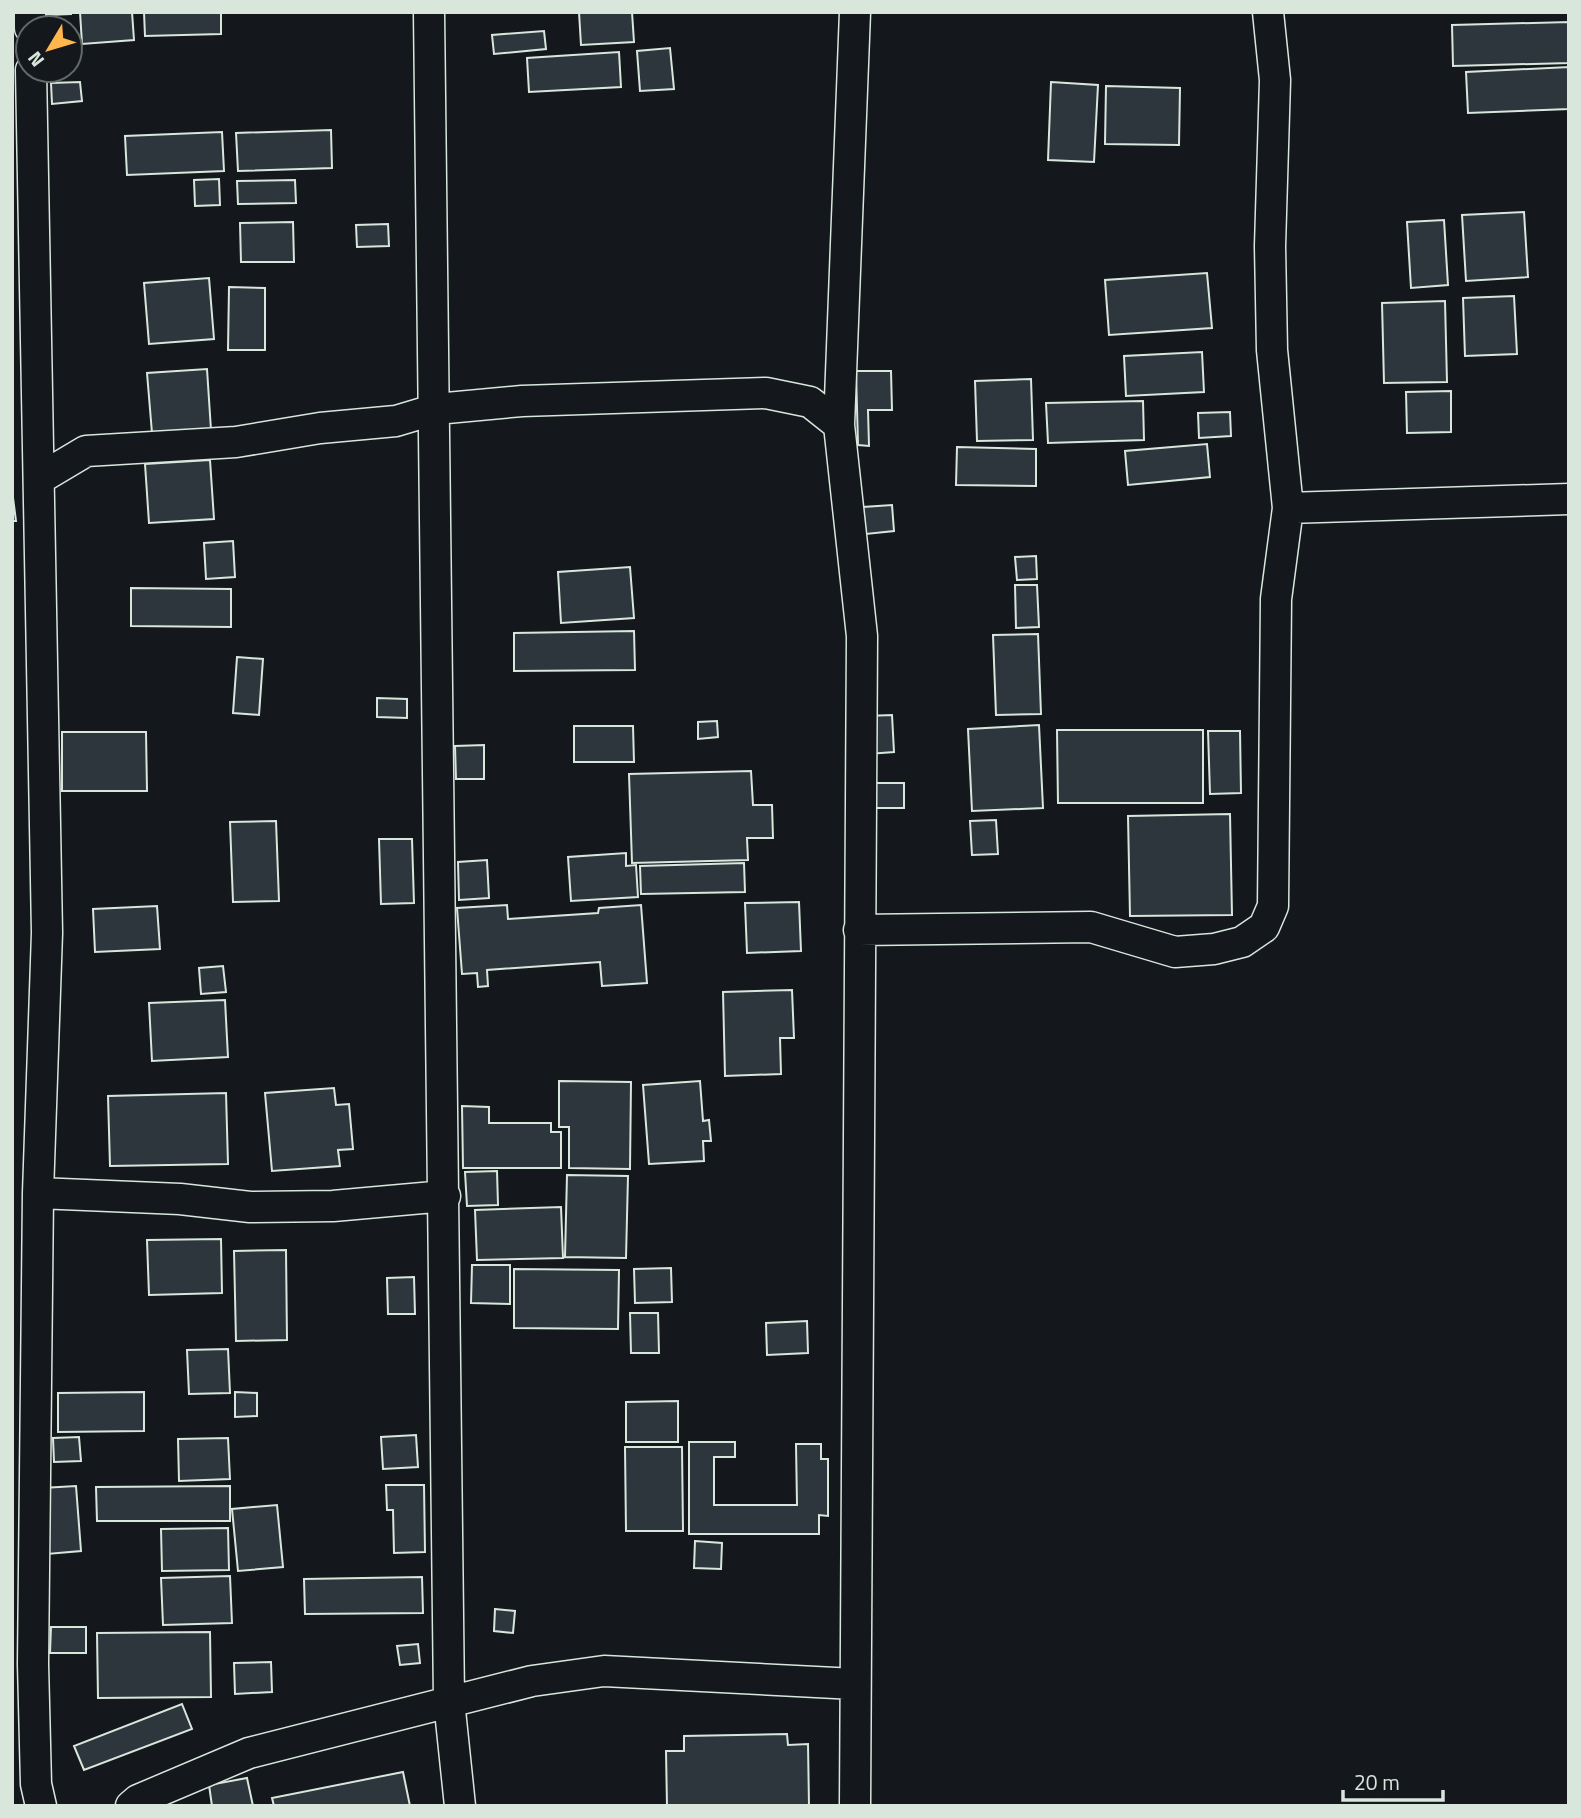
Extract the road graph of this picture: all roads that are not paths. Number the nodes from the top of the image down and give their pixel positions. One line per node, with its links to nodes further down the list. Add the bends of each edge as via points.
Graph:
1 (429, 12): 6 (street)
2 (855, 12): 7 (street)
3 (1268, 12): 10 (street, via 1275,80 1272,350)
4 (31, 84): 5 (street)
5 (24, 370): 8 (street)
6 (436, 410): 7 (street, via 522,401 766,393 810,402); 8 (street, via 396,421 236,442 86,451); 13 (street)
7 (839, 425): 11 (street, via 862,636)
8 (39, 479): 12 (street, via 47,933)
9 (1569, 499): 10 (street)
10 (1288, 508): 11 (street, via 1276,599 1273,906 1264,927 1242,942 1214,950 1175,952 1091,927)
11 (859, 930): 14 (street)
12 (38, 1193): 13 (street, via 180,1199 250,1208); 16 (street, via 33,1664 36,1784)
13 (445, 1196): 15 (street)
14 (855, 1684): 15 (street, via 604,1671 532,1681); 19 (street)
15 (449, 1701): 17 (street, via 249,1753); 18 (street)
16 (41, 1806)
17 (131, 1806)
18 (460, 1806)
19 (855, 1806)

